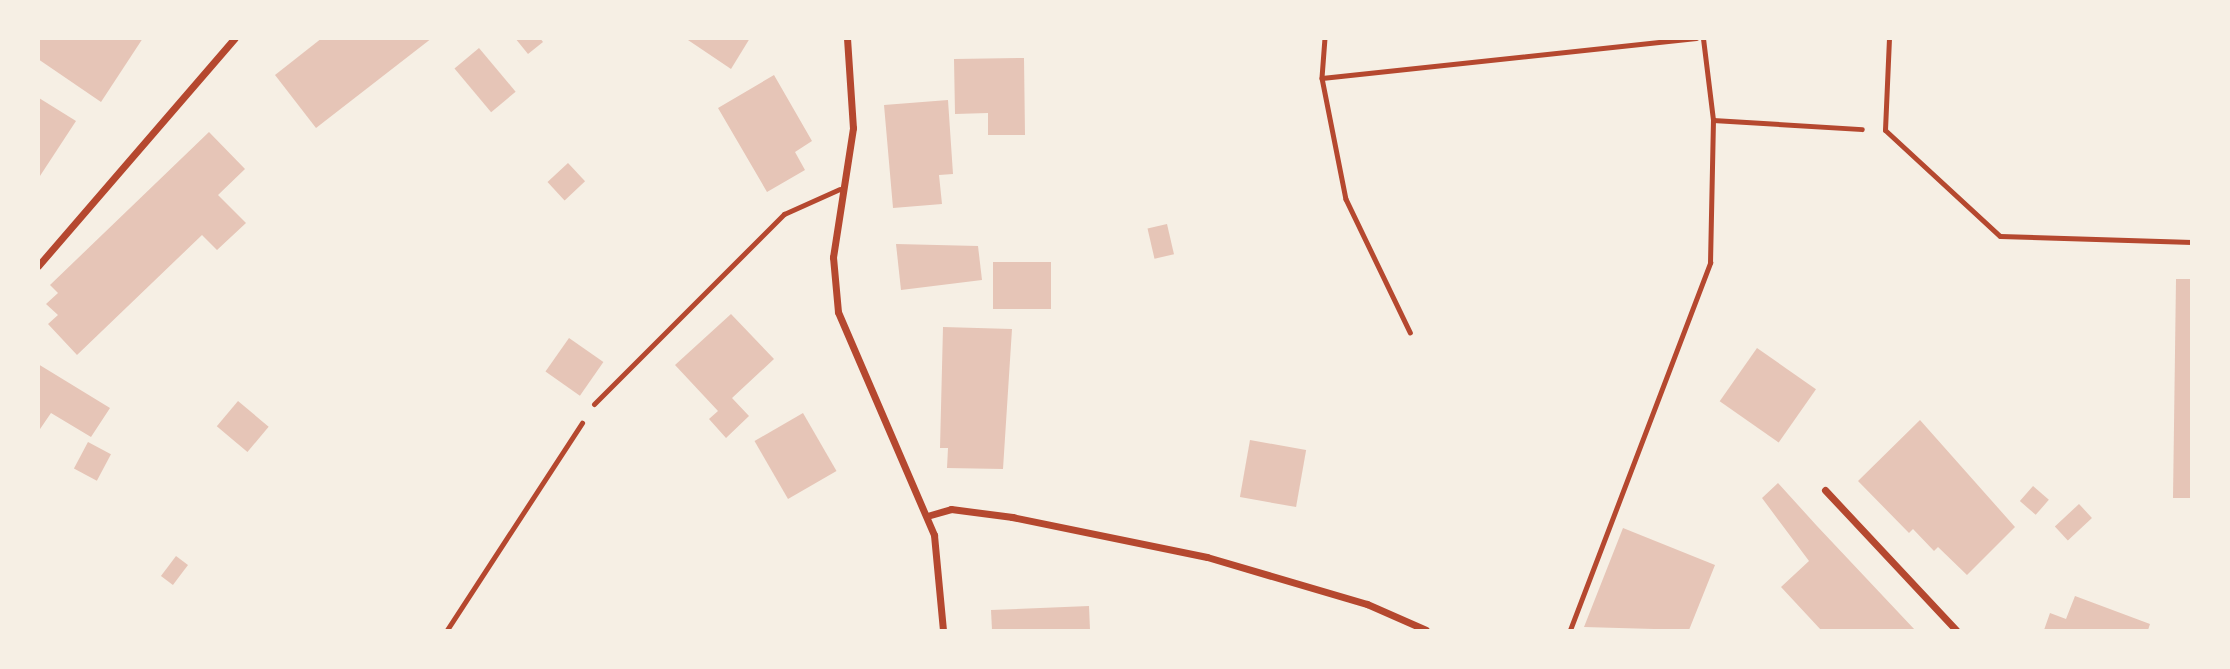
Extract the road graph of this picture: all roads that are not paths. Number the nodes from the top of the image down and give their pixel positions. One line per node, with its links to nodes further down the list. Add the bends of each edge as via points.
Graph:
1 (235, 38): 6 (street)
2 (847, 38): 4 (street, via 853,128)
3 (1889, 38): 5 (lane, via 1885,130 2000,236)
4 (840, 190): 7 (lane, via 785,214); 9 (street, via 833,257 838,312 870,398)
5 (2192, 242)
6 (38, 266)
7 (594, 404)
8 (1825, 489): 12 (street)
9 (927, 516): 10 (street); 11 (street, via 951,509 1012,516 1207,557 1367,604)
10 (943, 631)
11 (1426, 631)
12 (1956, 631)

